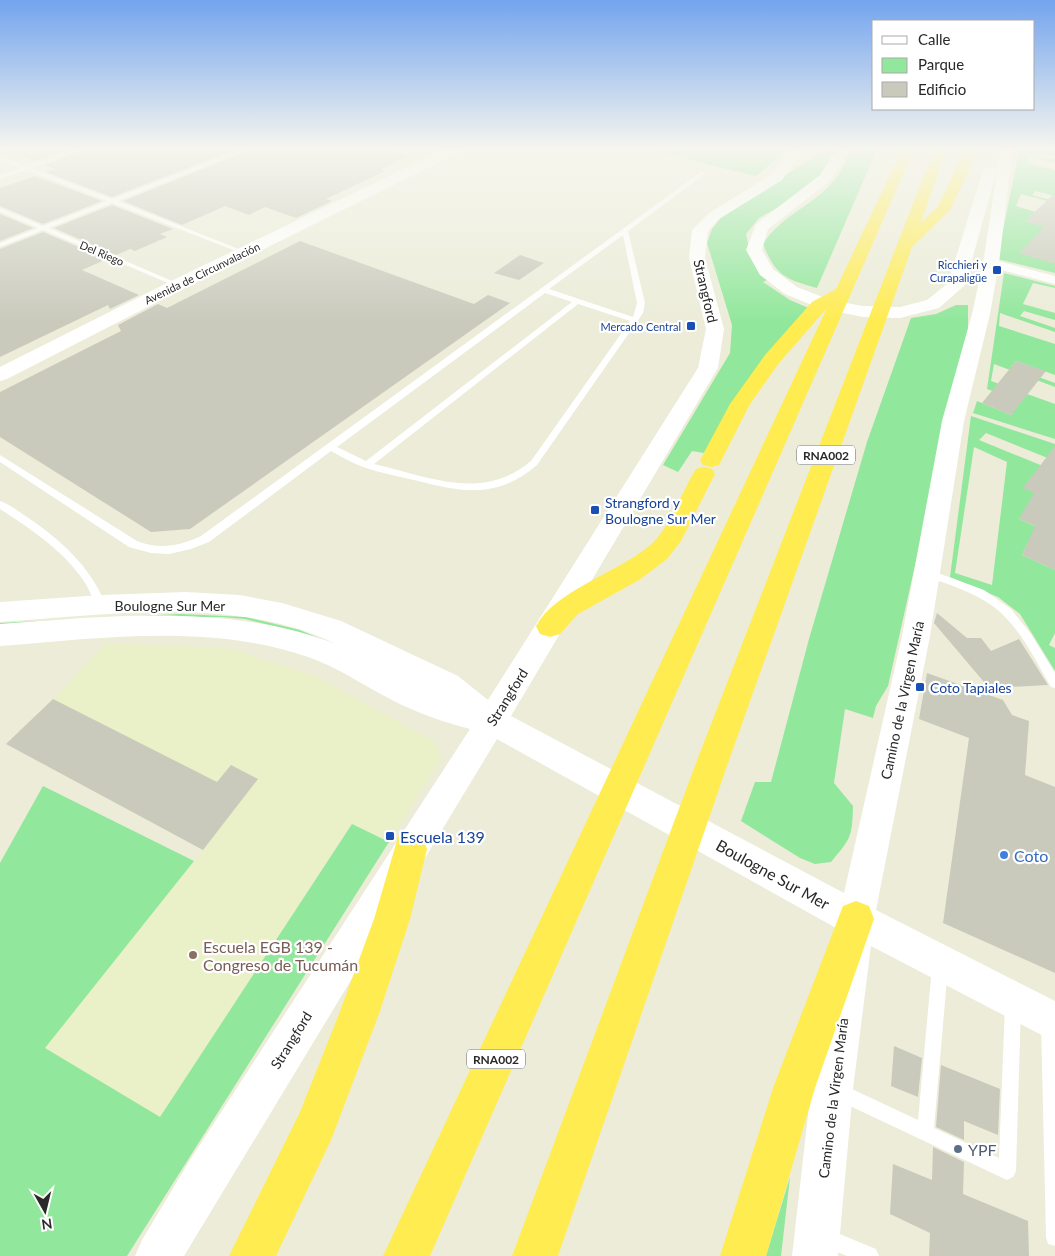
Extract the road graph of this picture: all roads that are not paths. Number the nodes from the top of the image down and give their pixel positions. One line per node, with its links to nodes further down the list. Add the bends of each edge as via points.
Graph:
1 (100, 206): 13 (lane)
2 (124, 206): 17 (lane)
3 (338, 206): 17 (street, Avenida de Circunvalación)
4 (658, 206): 14 (lane)
5 (731, 206): 33 (street, Strangford, via 700,230 697,258 715,329 708,368)
6 (790, 206): 10 (street, via 755,235 754,256 764,269 789,289 826,305 863,312 893,313 930,306 956,285)
7 (880, 206): 22 (highway, RNA002)
8 (919, 206): 16 (highway, RNA002)
9 (945, 206): 16 (highway)
10 (979, 206)
11 (1000, 206): 18 (street, Camino de la Virgen María)
12 (0, 210): 13 (lane, Del Riego)
13 (42, 228): 15 (lane); 20 (lane, Del Riego)
14 (625, 230): 21 (lane); 24 (lane, via 641,303)
15 (0, 245)
16 (904, 245): 49 (highway, RNA002, via 712,763)
17 (243, 252): 20 (street, Avenida de Circunvalación)
18 (991, 263): 19 (street); 30 (street, Camino de la Virgen María, via 953,421)
19 (1055, 280)
20 (177, 284): 25 (street, Avenida de Circunvalación)
21 (544, 290): 23 (lane); 26 (lane)
22 (843, 292): 33 (highway, via 818,306 772,359 740,404 669,541 630,573 569,607); 48 (highway, RNA002)
23 (577, 300): 24 (lane); 28 (lane)
24 (635, 320): 28 (lane, via 534,463 521,474 484,487 456,487)
25 (0, 375)
26 (330, 447): 27 (lane, via 205,540 157,551 133,544); 28 (lane)
27 (0, 458)
28 (367, 465)
29 (0, 504): 31 (lane, via 28,522 68,556 92,584)
30 (927, 573): 35 (lane, via 990,599 1006,612); 38 (street, Camino de la Virgen María)
31 (100, 605): 32 (street, Boulogne Sur Mer); 36 (street, Boulogne Sur Mer, via 185,602 240,605 282,613 330,630 448,685)
32 (0, 612)
33 (550, 626): 36 (street, Strangford)
34 (0, 635): 36 (street, Boulogne Sur Mer, via 185,627 226,627 264,633 314,647 433,705)
35 (1055, 683)
36 (492, 721): 37 (street, Strangford); 38 (street, Boulogne Sur Mer)
37 (410, 849): 46 (street, Strangford); 47 (highway, via 392,919 327,1097)
38 (856, 919): 39 (street, Boulogne Sur Mer); 42 (street, Camino de la Virgen María); 50 (highway, via 794,1088)
39 (940, 963): 40 (street, Boulogne Sur Mer); 43 (lane)
40 (1013, 1001): 41 (street, Boulogne Sur Mer); 43 (lane, via 1007,1171)
41 (1052, 1021): 44 (lane)
42 (832, 1089): 43 (lane); 45 (street, Camino de la Virgen María)
43 (925, 1133)
44 (1055, 1237)
45 (816, 1245): 51 (lane)
46 (158, 1256)
47 (252, 1256)
48 (406, 1256)
49 (535, 1256)
50 (743, 1256)
51 (869, 1256)

